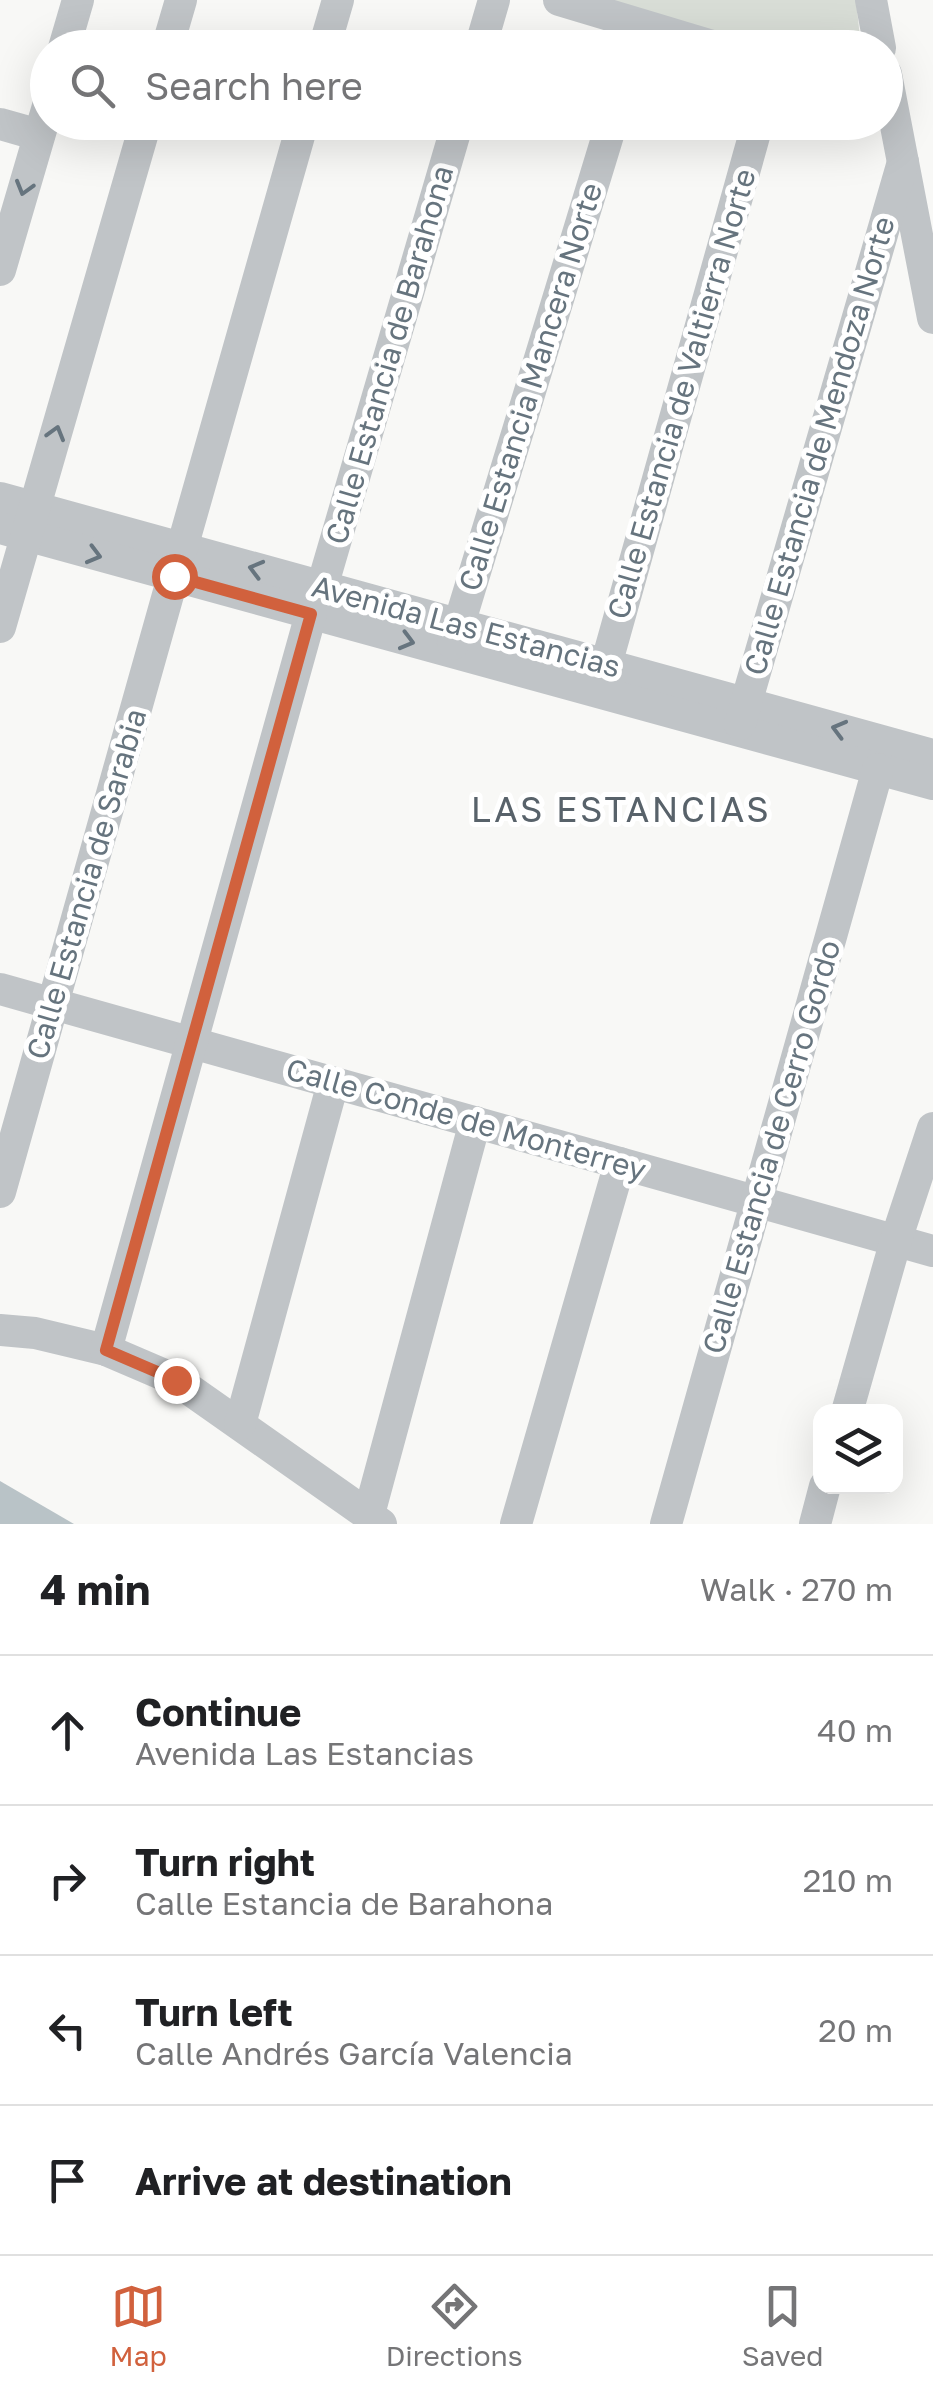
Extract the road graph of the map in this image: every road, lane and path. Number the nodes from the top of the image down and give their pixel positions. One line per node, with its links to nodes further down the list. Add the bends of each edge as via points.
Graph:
1 (78, 0): 7 (street)
2 (181, 0): 8 (street)
3 (338, 0): 9 (street)
4 (494, 0): 10 (street)
5 (559, 0): 11 (street)
6 (871, 0): 12 (street)
7 (69, 30)
8 (173, 30)
9 (329, 30)
10 (485, 30)
11 (625, 30)
12 (877, 30)
13 (30, 121): 14 (street)
14 (0, 124)
15 (37, 140): 23 (street, one-way to 23)
16 (140, 140): 26 (street, one-way to 16)
17 (298, 140): 27 (street, Calle Estancia de Sarabia)
18 (453, 140): 28 (street, Calle Estancia de Barahona)
19 (607, 140): 30 (street, Calle Estancia Mancera Norte)
20 (753, 140): 31 (street, Calle Estancia de Valtierra Norte)
21 (898, 140): 22 (street)
22 (903, 162): 24 (street); 32 (street, Calle Estancia de Mendoza Norte)
23 (0, 270)
24 (933, 318)
25 (0, 498): 26 (street, Avenida Las Estancias)
26 (20, 524): 27 (street, Avenida Las Estancias); 29 (street)
27 (178, 562): 28 (street, Avenida Las Estancias); 37 (street, Calle Estancia de Sarabia)
28 (317, 600): 30 (street, Avenida Las Estancias); 38 (street, Calle Estancia de Barahona)
29 (0, 627)
30 (455, 638): 31 (street, Avenida Las Estancias); 32 (street, Avenida Las Estancias)
31 (606, 665): 32 (street, Avenida Las Estancias)
32 (742, 717): 33 (street, Avenida Las Estancias, one-way to 32); 34 (street, Avenida Las Estancias)
33 (933, 755)
34 (878, 770): 35 (street, Avenida Las Estancias); 44 (street, Calle Estancia de Cerro Gordo)
35 (933, 784)
36 (0, 989): 37 (street, Calle Conde de Monterrey)
37 (53, 1004): 38 (street, Calle Conde de Monterrey); 43 (street, Calle Estancia de Sarabia)
38 (192, 1043): 39 (street, Calle Conde de Monterrey); 48 (street, Calle Estancia de Barahona)
39 (334, 1083): 40 (street, Calle Conde de Monterrey); 50 (street)
40 (475, 1122): 42 (street, Calle Conde de Monterrey); 52 (street)
41 (933, 1128): 45 (street)
42 (620, 1163): 44 (street, Calle Conde de Monterrey); 53 (street)
43 (0, 1192)
44 (757, 1202): 45 (street, Calle Conde de Monterrey); 54 (street, Calle Estancia de Cerro Gordo)
45 (896, 1240): 46 (street, Calle Conde de Monterrey); 49 (street)
46 (933, 1250)
47 (0, 1330): 48 (street)
48 (106, 1350): 50 (street, via 176,1380)
49 (849, 1404)
50 (240, 1424): 52 (street)
51 (823, 1494): 55 (street)
52 (375, 1519)
53 (516, 1524)
54 (666, 1524)
55 (814, 1524)

